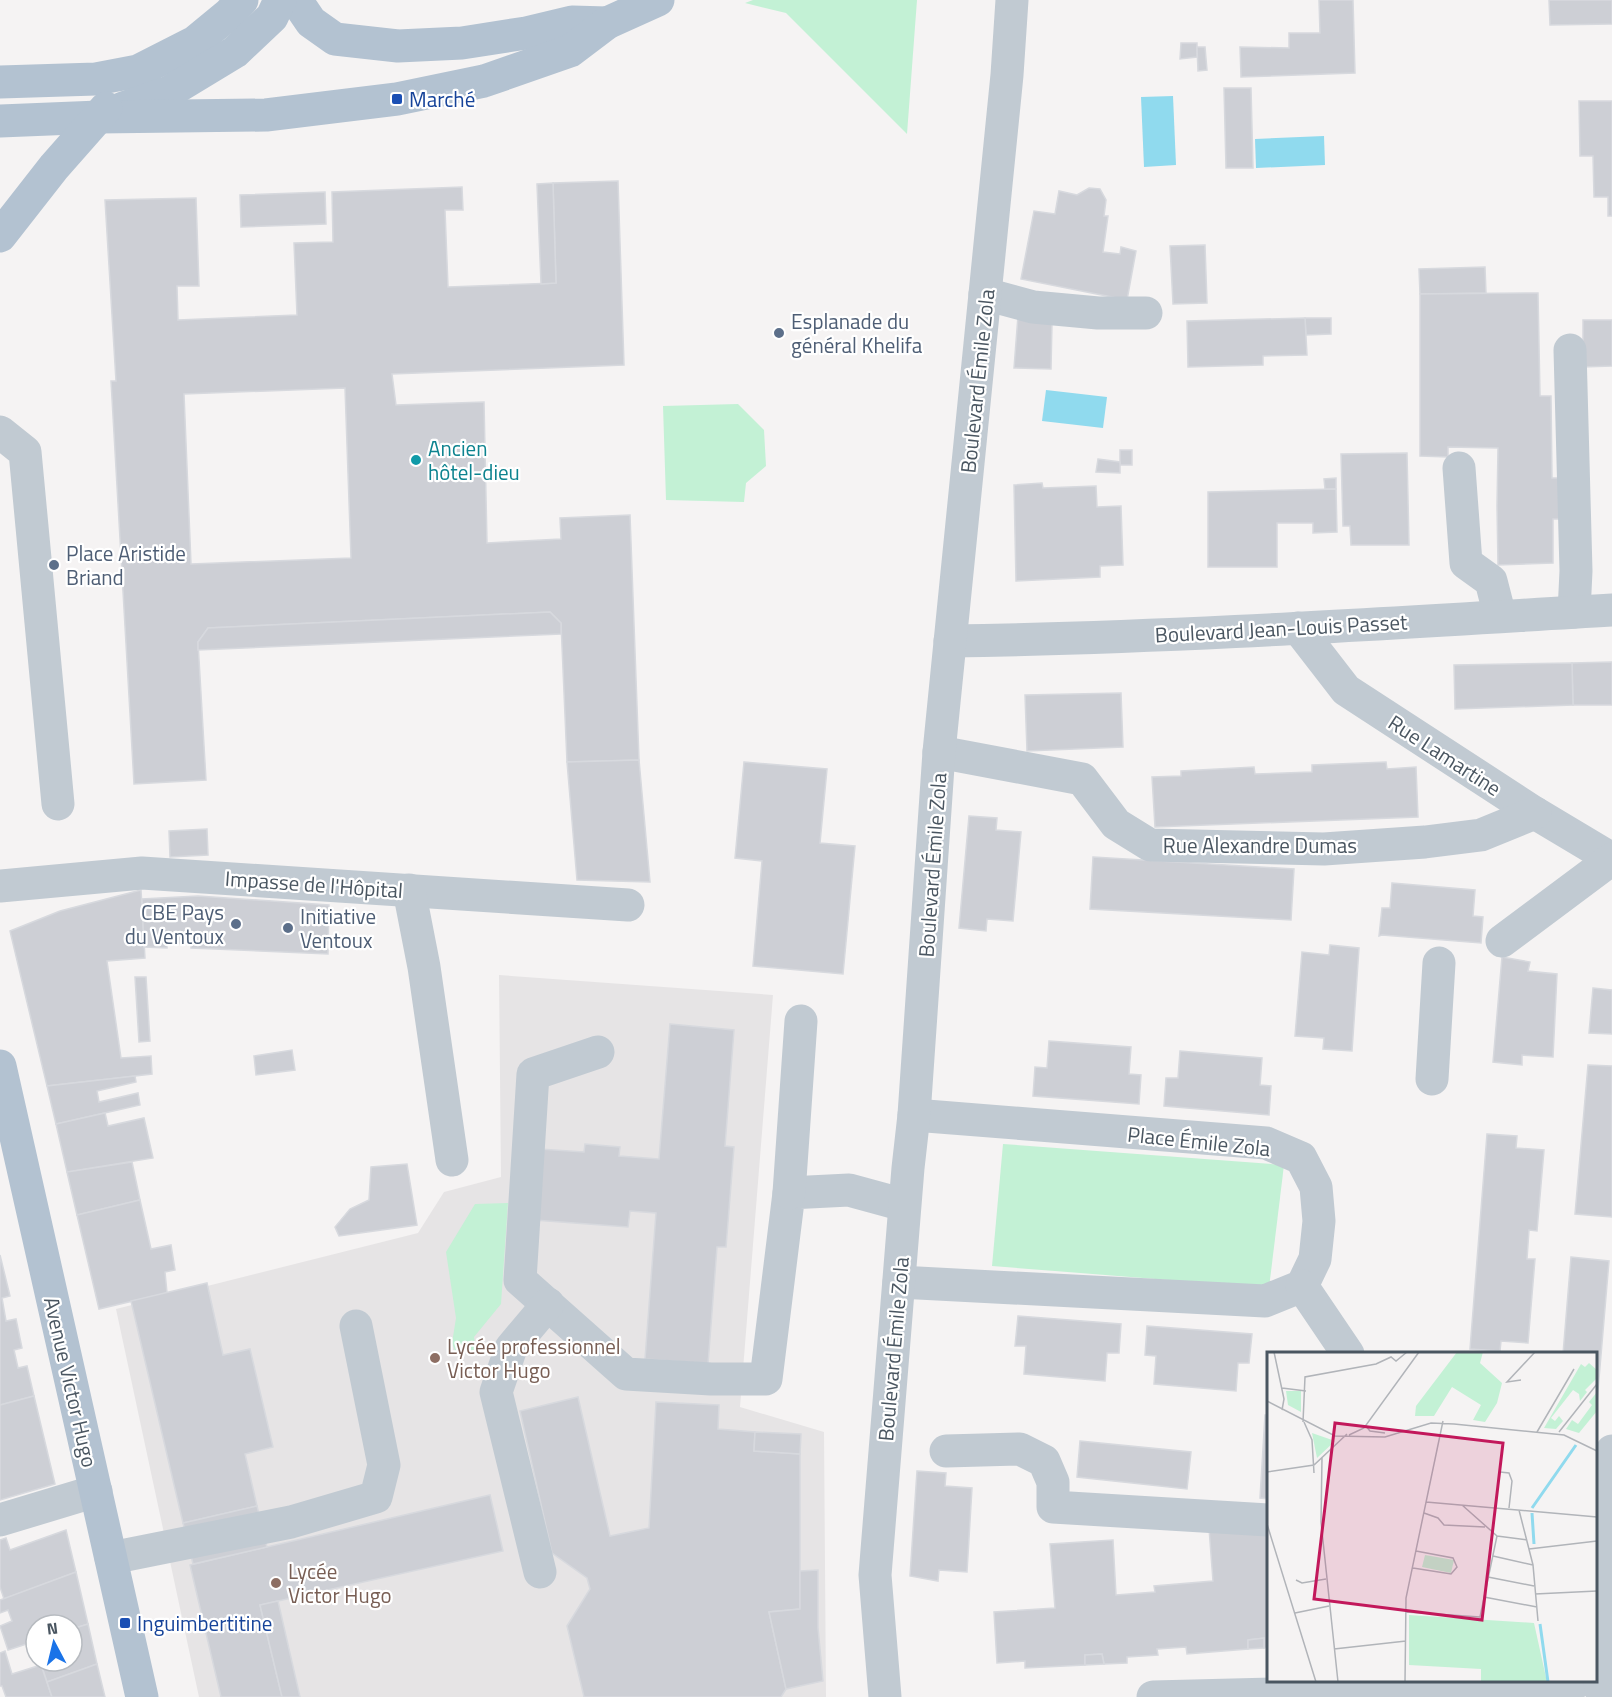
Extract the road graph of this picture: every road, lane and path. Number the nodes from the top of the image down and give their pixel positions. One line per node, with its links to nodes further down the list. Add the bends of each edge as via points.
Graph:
1 (242, 0): 10 (main road, via 195,42)
2 (280, 0): 12 (main road, via 272,17 235,52 169,92)
3 (296, 0): 8 (main road, via 311,22 335,39 398,46 462,44)
4 (658, 0): 8 (main road)
5 (1002, 0): 9 (street, Boulevard Émile Zola)
6 (1012, 0): 9 (street, Boulevard Émile Zola)
7 (1022, 0): 9 (street, Boulevard Émile Zola)
8 (614, 11): 12 (main road, via 570,51 484,81 397,99 266,116)
9 (1010, 34): 15 (street, Boulevard Émile Zola)
10 (138, 71): 11 (main road, via 96,79); 12 (main road)
11 (0, 82)
12 (99, 117): 13 (main road); 14 (main road)
13 (0, 121)
14 (0, 236)
15 (985, 294): 16 (street, via 1032,307); 24 (street, Boulevard Émile Zola)
16 (1146, 313)
17 (1570, 350): 21 (street)
18 (0, 432): 26 (street, via 25,452)
19 (1460, 468): 22 (street, via 1466,563 1491,581)
20 (1612, 610): 21 (street, Boulevard Jean-Louis Passet)
21 (1574, 612): 22 (street, Boulevard Jean-Louis Passet)
22 (1500, 616): 23 (street, Boulevard Jean-Louis Passet)
23 (1298, 628): 24 (street, Boulevard Jean-Louis Passet); 27 (street, Rue Lamartine, via 1346,690)
24 (950, 641): 25 (street, Boulevard Émile Zola)
25 (939, 752): 27 (street, Rue Alexandre Dumas, via 1082,779 1116,824 1150,845 1324,849 1425,842 1481,835); 38 (street, Boulevard Émile Zola)
26 (58, 804)
27 (1535, 813): 28 (street, Rue Lamartine)
28 (1612, 859): 32 (street)
29 (0, 886): 30 (street, Impasse de l'Hôpital, via 142,873)
30 (409, 890): 31 (street, Impasse de l'Hôpital); 39 (street)
31 (628, 905)
32 (1502, 941)
33 (1439, 963): 37 (street)
34 (801, 1021): 40 (street)
35 (598, 1052): 44 (street, via 532,1074 520,1280)
36 (0, 1066): 49 (main road, Avenue Victor Hugo)
37 (1432, 1079)
38 (914, 1116): 41 (street, Boulevard Émile Zola); 43 (street, Place Émile Zola, via 1266,1143 1301,1158 1316,1187 1319,1221 1315,1259)
39 (452, 1160)
40 (789, 1193): 41 (street, via 849,1191); 44 (street, via 766,1379 626,1374)
41 (904, 1206): 42 (street, Boulevard Émile Zola)
42 (899, 1282): 43 (street, via 1265,1301); 58 (street, Boulevard Émile Zola, via 875,1575)
43 (1302, 1286): 46 (street)
44 (548, 1304): 53 (street, via 511,1348 496,1392)
45 (356, 1326): 52 (street, via 384,1465 376,1497 291,1522)
46 (1347, 1352)
47 (946, 1451): 51 (street, via 1020,1449 1044,1461 1053,1482 1053,1507)
48 (1611, 1468): 54 (street)
49 (96, 1491): 50 (street); 52 (main road, Avenue Victor Hugo)
50 (0, 1520)
51 (1267, 1520)
52 (111, 1558): 57 (main road, Avenue Victor Hugo)
53 (540, 1572)
54 (1597, 1646)
55 (1595, 1682): 56 (street)
56 (1399, 1694): 59 (street)
57 (142, 1697)
58 (885, 1697)
59 (1153, 1697)

